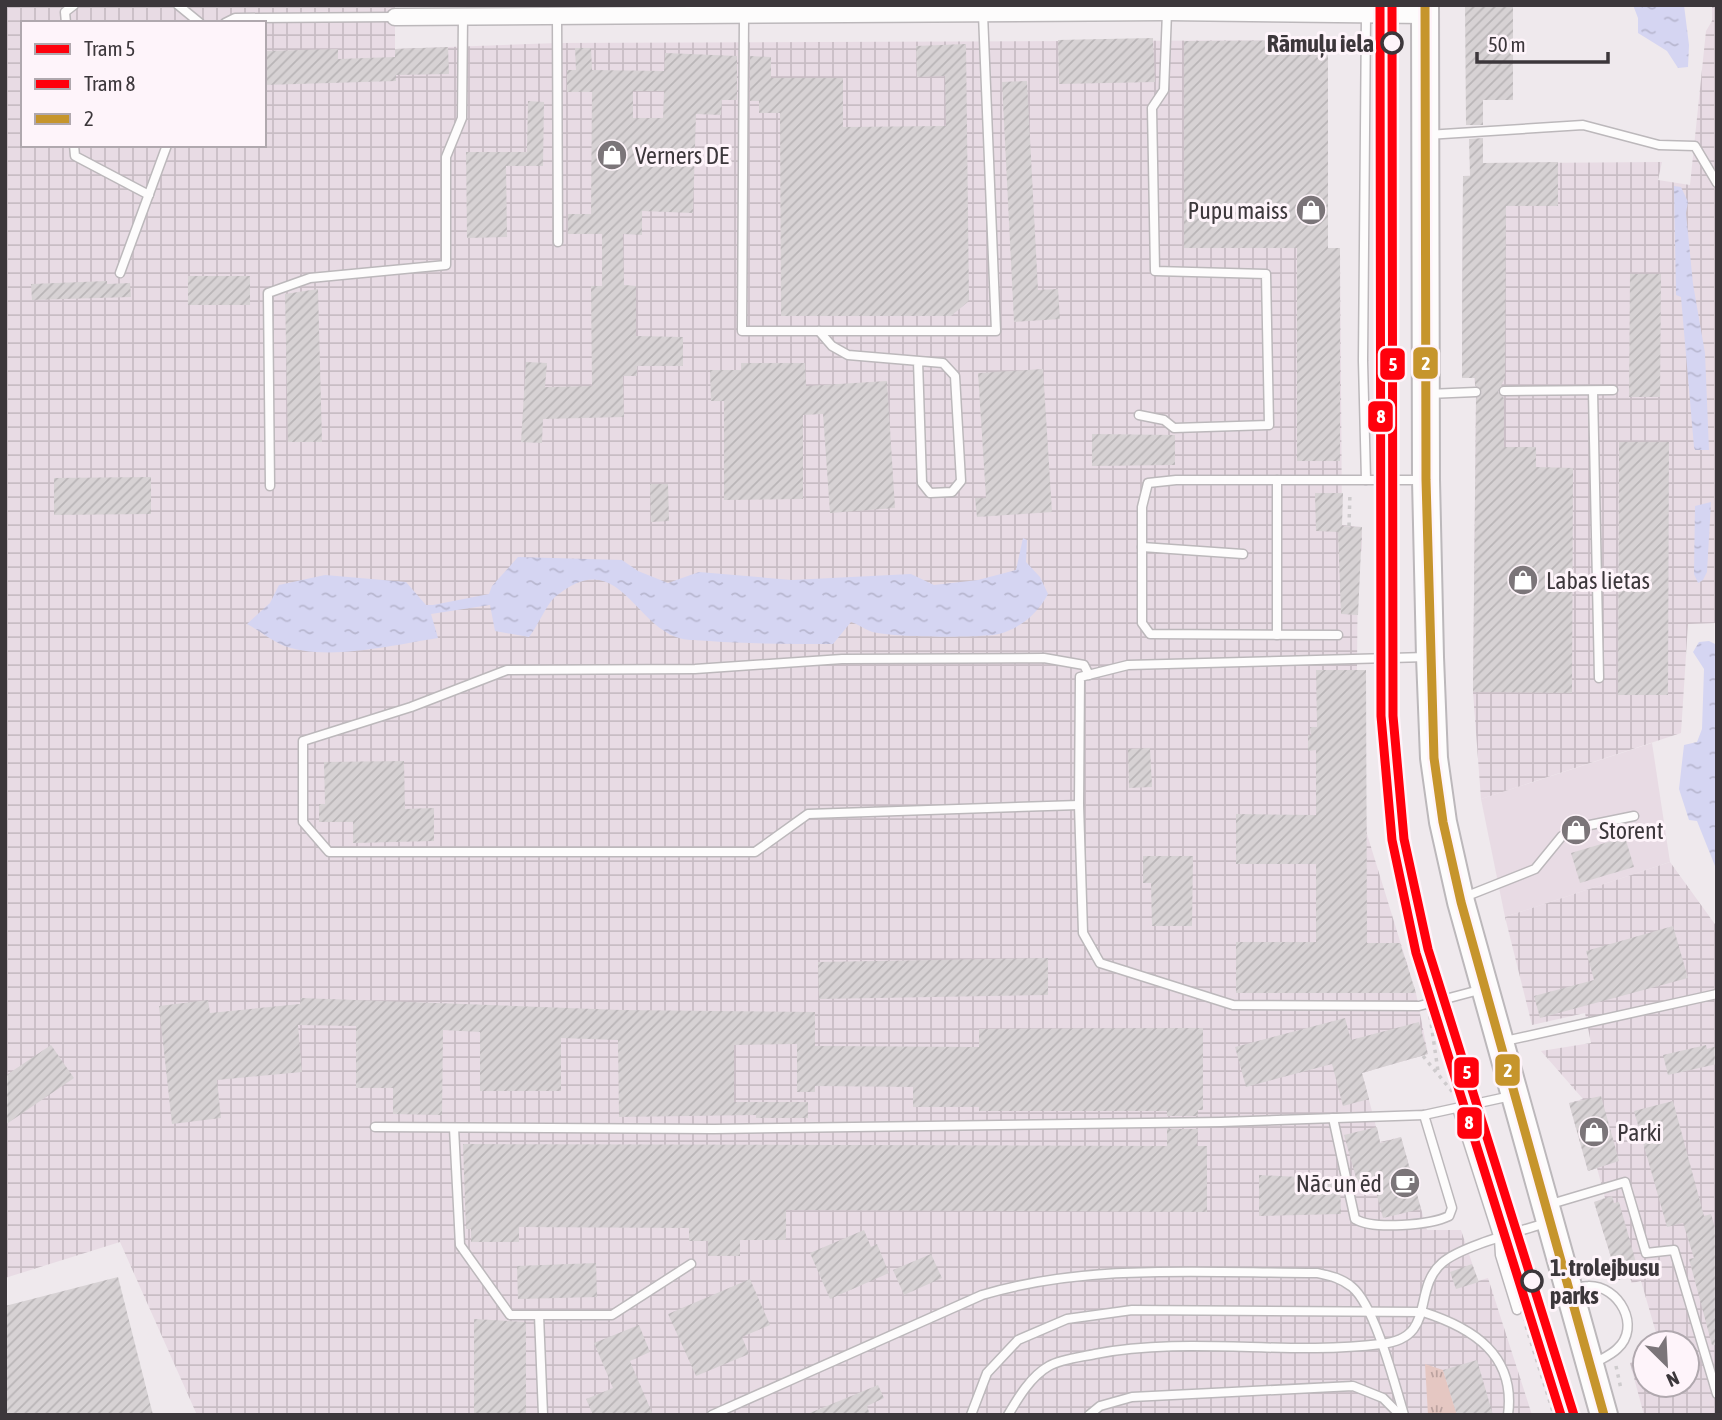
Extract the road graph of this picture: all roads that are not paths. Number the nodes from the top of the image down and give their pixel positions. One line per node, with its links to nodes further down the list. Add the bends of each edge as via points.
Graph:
1 (74, 5): 14 (lane, via 65,12)
2 (178, 5): 15 (lane)
3 (663, 9): 7 (street); 10 (street)
4 (1184, 9): 8 (street); 9 (street)
5 (1425, 10): 9 (street); 17 (main road)
6 (412, 11): 12 (street); 13 (street)
7 (748, 12): 11 (street); 24 (lane, via 742,331)
8 (1167, 12): 11 (street); 31 (lane, via 1164,90 1152,108 1155,271 1266,274 1269,425 1174,428 1164,420)
9 (1363, 12): 33 (lane)
10 (557, 14): 12 (street); 22 (lane)
11 (983, 14): 24 (lane, via 996,331)
12 (463, 16): 35 (lane, via 462,118 446,157 446,265 310,278 268,293)
13 (395, 17): 16 (lane)
14 (66, 21)
15 (198, 21)
16 (229, 21)
17 (1424, 135): 20 (lane, via 1583,125 1659,145 1695,146); 30 (main road)
18 (74, 147): 21 (lane, via 75,156)
19 (166, 147): 21 (lane)
20 (1717, 183)
21 (149, 195): 23 (lane)
22 (558, 243)
23 (120, 274)
24 (818, 331): 25 (lane, via 848,355)
25 (918, 361): 25 (lane, via 943,362 955,376 961,481 952,492 930,493 922,483)
26 (1613, 390): 28 (lane)
27 (1504, 391): 28 (lane)
28 (1593, 391): 42 (lane)
29 (1476, 392): 30 (lane)
30 (1425, 394): 34 (main road)
31 (1139, 415)
32 (1277, 480): 33 (lane); 36 (lane, via 1148,483 1142,507); 38 (lane)
33 (1366, 480): 34 (lane)
34 (1426, 480): 40 (main road)
35 (270, 486)
36 (1142, 547): 37 (lane); 38 (lane, via 1142,623 1150,634)
37 (1243, 554)
38 (1277, 635): 39 (lane)
39 (1338, 635)
40 (1430, 657): 41 (lane, via 1128,665); 45 (main road, via 1434,758)
41 (1089, 675): 43 (lane, via 1080,677); 43 (lane, via 1084,665 1044,658 842,659 695,669 507,670 303,741 303,822 329,852 755,852 808,814)
42 (1599, 678)
43 (1079, 805): 46 (lane, via 1083,933 1100,963 1233,1005 1419,1006)
44 (1633, 816): 45 (lane, via 1562,836 1535,869)
45 (1460, 899): 46 (main road)
46 (1483, 989): 48 (main road)
47 (1717, 994): 48 (lane)
48 (1499, 1042): 49 (main road)
49 (1514, 1096): 50 (lane); 55 (main road)
50 (1460, 1108): 51 (lane); 56 (lane)
51 (1424, 1115): 52 (lane); 52 (lane, via 1452,1208 1449,1216 1438,1222 1371,1224 1355,1219)
52 (1333, 1118): 54 (lane, via 714,1129)
53 (375, 1128): 54 (lane)
54 (454, 1128): 62 (lane, via 460,1245 510,1315)
55 (1547, 1214): 56 (lane); 58 (main road); 65 (lane, via 1625,1182 1646,1253 1674,1250)
56 (1499, 1239): 59 (lane); 61 (lane, via 1442,1262 1430,1280)
57 (691, 1264): 62 (lane, via 612,1315)
58 (1568, 1290): 64 (main road); 64 (lane, via 1591,1285 1617,1298 1627,1314 1628,1332 1618,1349)
59 (1517, 1310)
60 (1368, 1311): 61 (lane); 63 (lane); 67 (lane, via 1355,1289 1340,1278 1317,1273 1112,1275 1016,1285 982,1295); 68 (lane, via 1132,1310 1067,1319 1018,1340 987,1373)
61 (1423, 1312): 63 (lane, via 1409,1336); 72 (lane, via 1457,1323 1498,1359 1510,1391)
62 (539, 1315): 66 (lane)
63 (1381, 1345): 69 (lane, via 1129,1348 1094,1354 1049,1366 1024,1389); 71 (lane)
64 (1601, 1359): 73 (main road)
65 (1717, 1394)
66 (543, 1415)
67 (712, 1415)
68 (971, 1415)
69 (1008, 1415)
70 (1089, 1415): 71 (lane, via 1100,1406 1132,1397 1353,1386 1375,1393)
71 (1402, 1415)
72 (1508, 1415)
73 (1604, 1415)

